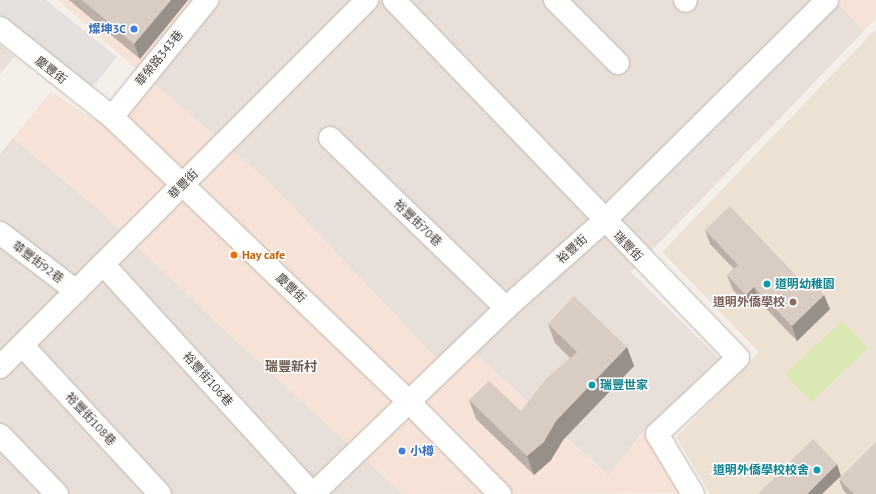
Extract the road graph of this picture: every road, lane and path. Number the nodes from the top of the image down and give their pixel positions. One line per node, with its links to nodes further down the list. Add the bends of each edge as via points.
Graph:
1 (207, 0): 8 (street, 華榮路343巷)
2 (367, 0): 10 (street, 華豐街)
3 (394, 0): 11 (street, 瑞豐街)
4 (556, 0): 7 (street)
5 (827, 0): 11 (street, 裕豐街)
6 (0, 28): 8 (street, 慶豐街)
7 (618, 63)
8 (112, 117): 10 (street, 慶豐街)
9 (330, 138): 15 (street, 裕豐街70巷)
10 (183, 184): 13 (street, 華豐街); 18 (street, 慶豐街)
11 (604, 221): 15 (street, 裕豐街); 24 (street, 瑞豐街, via 738,358 656,434)
12 (0, 233): 14 (street, 華豐街92巷)
13 (103, 264): 14 (street, 華豐街); 22 (street, 裕豐街106巷)
14 (76, 291): 16 (street, 華豐街)
15 (506, 308): 18 (street, 裕豐街)
16 (22, 345): 17 (street, 華豐街); 21 (street, 裕豐街108巷)
17 (0, 367)
18 (408, 401): 22 (street, 裕豐街); 23 (street, 慶豐街)
19 (0, 435): 20 (street)
20 (57, 494)
21 (160, 494)
22 (313, 494)
23 (500, 494)
24 (693, 494)

